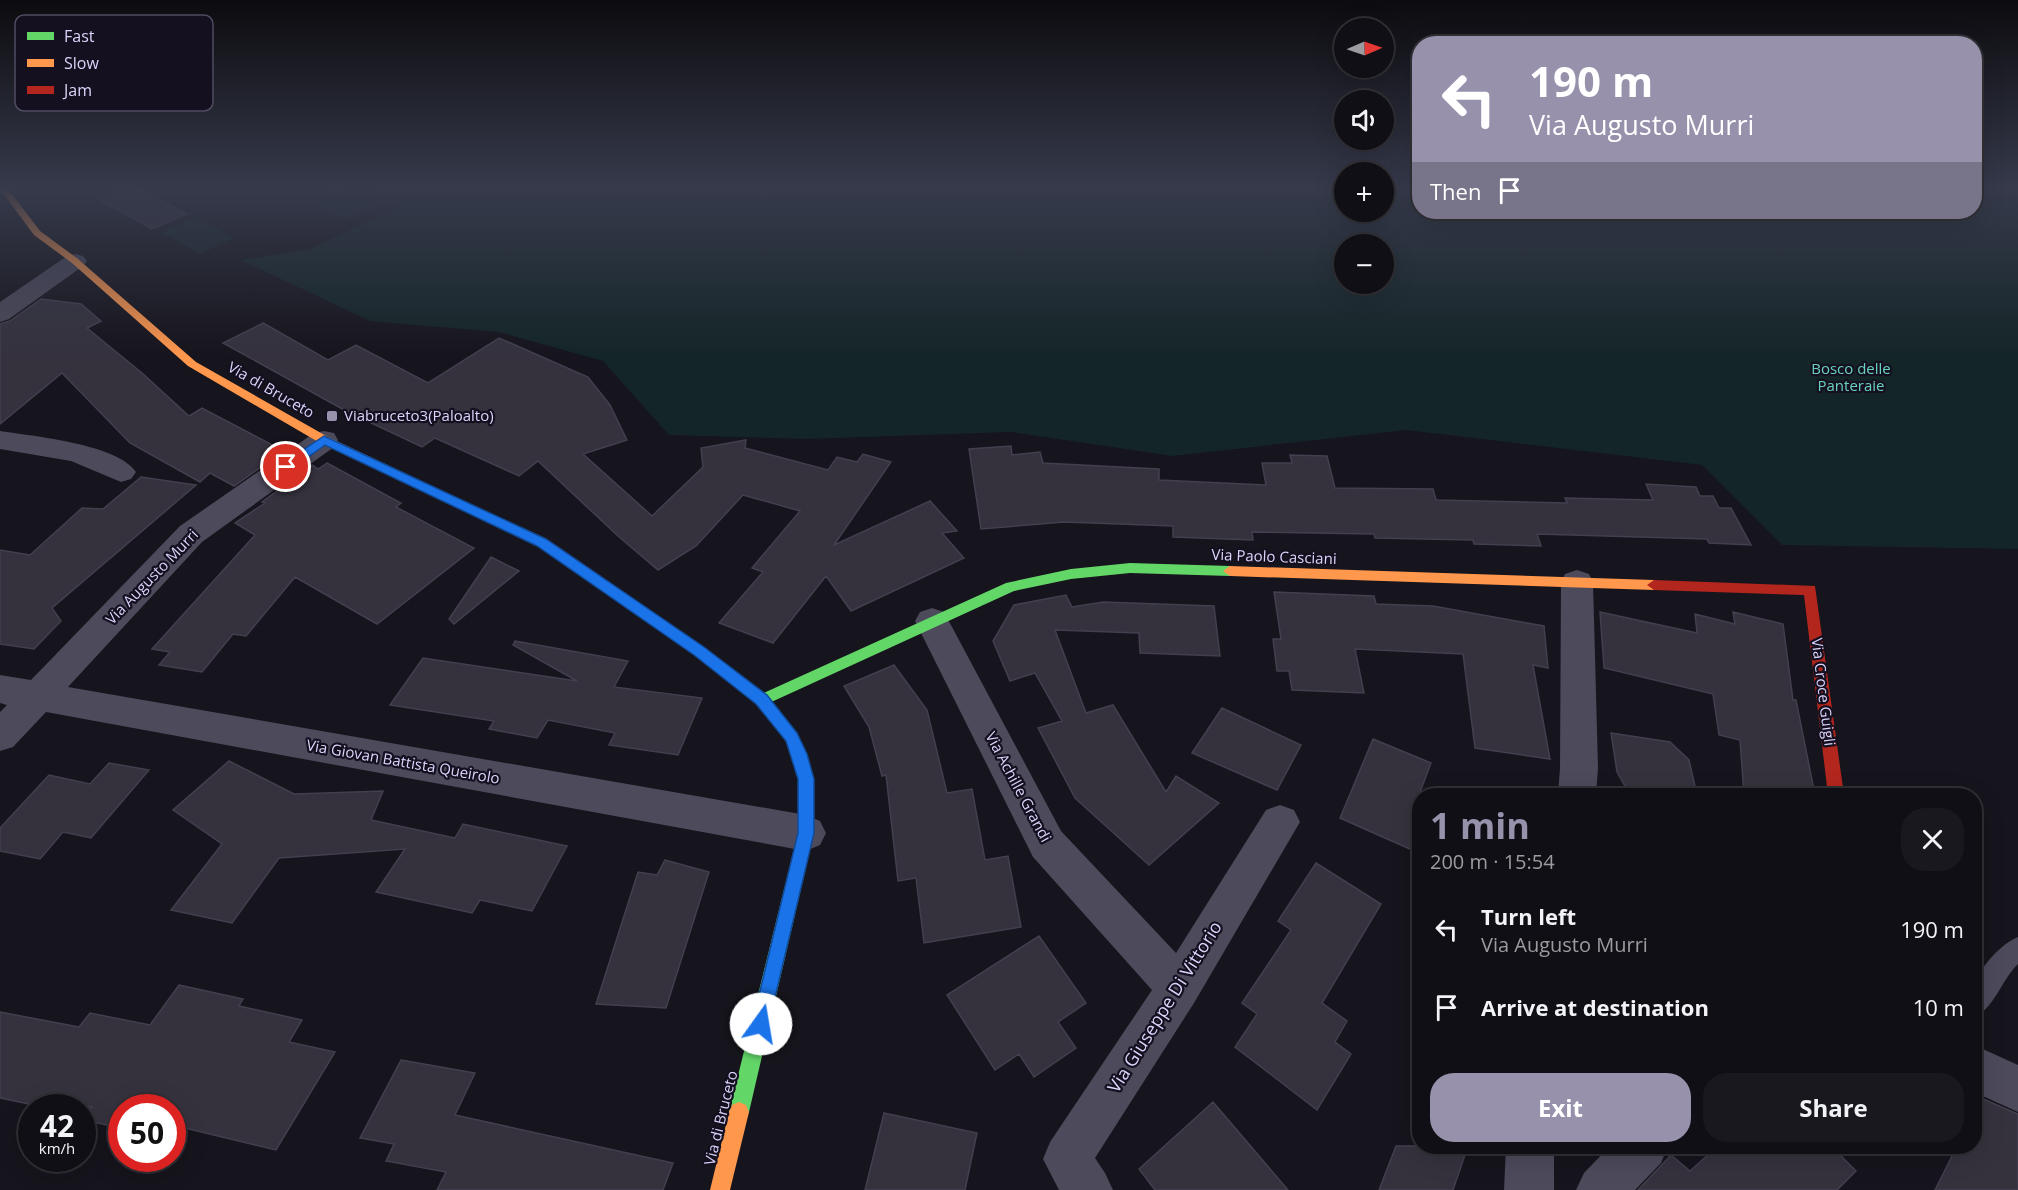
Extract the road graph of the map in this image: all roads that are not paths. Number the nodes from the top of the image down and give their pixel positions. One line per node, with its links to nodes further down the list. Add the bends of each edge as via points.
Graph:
1 (53, 245): 2 (main road, Via di Bruceto)
2 (75, 261): 3 (street); 5 (main road, Via di Bruceto, via 192,364)
3 (0, 314)
4 (0, 440): 6 (street, via 78,452)
5 (324, 440): 11 (street, Via Augusto Murri, via 191,534); 12 (main road, Via di Bruceto, via 542,543)
6 (121, 472)
7 (1577, 582): 8 (main road, Via Paolo Casciani); 9 (main road, Via Paolo Casciani, via 1130,568 1071,574 1011,587); 14 (street)
8 (1810, 590): 15 (main road, Via Croce Guigli)
9 (932, 621): 12 (main road, Via Paolo Casciani); 19 (street, Via Achille Grandi, via 1047,844)
10 (0, 689): 11 (street, Via Giovan Battista Queirolo)
11 (38, 696): 13 (street, Via Augusto Murri); 17 (street, Via Giovan Battista Queirolo)
12 (762, 699): 17 (main road, Via di Bruceto, via 792,737 799,754 806,779)
13 (0, 736)
14 (1578, 788)
15 (1835, 788)
16 (1280, 822): 19 (street, Via Giuseppe Di Vittorio)
17 (806, 833): 25 (main road, Via di Bruceto)
18 (2018, 948): 20 (lane, via 2002,963)
19 (1179, 988): 26 (street, Via Giuseppe Di Vittorio, via 1067,1159)
20 (1982, 993)
21 (1982, 1072): 22 (street)
22 (2018, 1089)
23 (1530, 1154): 27 (street)
24 (1636, 1154): 28 (street)
25 (720, 1190)
26 (1088, 1190)
27 (1529, 1190)
28 (1601, 1190)

